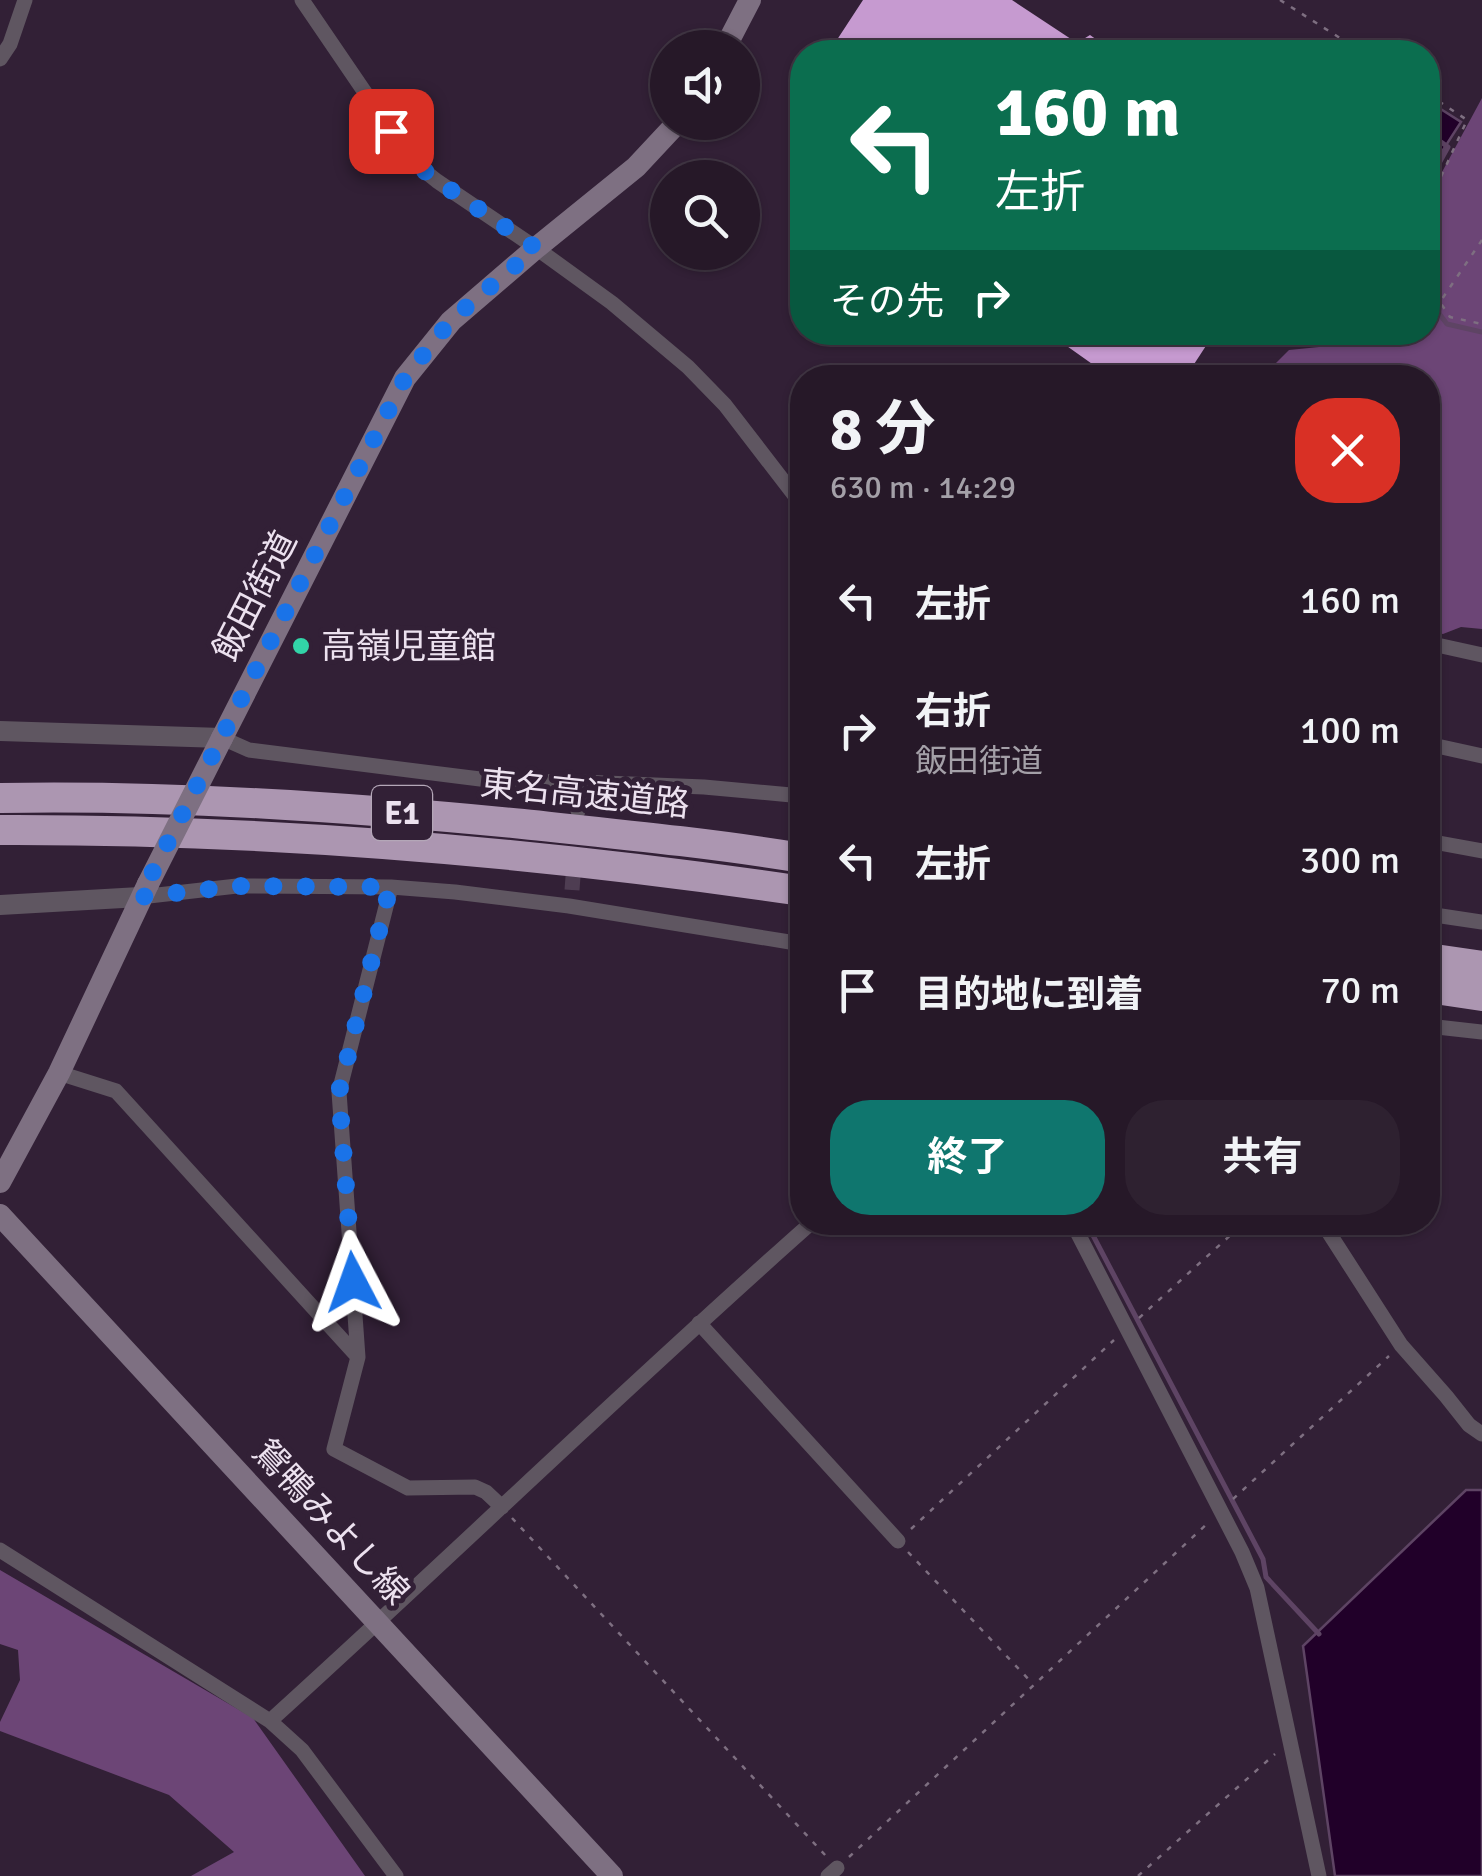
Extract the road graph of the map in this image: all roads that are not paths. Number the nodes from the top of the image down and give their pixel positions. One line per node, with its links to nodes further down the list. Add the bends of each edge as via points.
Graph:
1 (25, 0): 5 (street)
2 (302, 0): 7 (street, via 411,160)
3 (750, 0): 4 (main road)
4 (734, 30)
5 (0, 59)
6 (661, 140): 7 (main road, 飯田街道)
7 (536, 248): 8 (street, via 688,367); 12 (main road, 飯田街道, via 451,320 405,378)
8 (790, 489)
9 (1440, 646): 10 (street)
10 (1482, 655)
11 (0, 732): 12 (street)
12 (222, 738): 15 (street, via 248,750 496,781); 25 (main road, 飯田街道, bridge)
13 (1440, 747): 14 (street)
14 (1482, 756)
15 (582, 782): 16 (street); 18 (street)
16 (790, 795)
17 (0, 798): 22 (highway, 東名高速道路 / E1, via 94,796 426,814)
18 (578, 811)
19 (0, 830): 24 (highway, 東名高速道路 / E1, via 234,834 423,847)
20 (1440, 843): 21 (street)
21 (1482, 852)
22 (790, 856)
23 (390, 887): 25 (street); 29 (street, via 570,898); 43 (street, via 339,1092)
24 (790, 889)
25 (144, 890): 26 (street); 36 (main road, 飯田街道)
26 (0, 905)
27 (1440, 916): 28 (street)
28 (1482, 922)
29 (790, 943)
30 (1440, 960): 31 (highway)
31 (1482, 966)
32 (1440, 990): 33 (highway)
33 (1482, 996)
34 (1440, 1027): 35 (street)
35 (1482, 1032)
36 (59, 1072): 37 (main road, 飯田街道); 43 (street, via 116,1091)
37 (0, 1182)
38 (0, 1214): 48 (main road, 鴛鴨みよし線)
39 (798, 1235): 42 (street)
40 (1079, 1235): 52 (street, via 1257,1588)
41 (1330, 1235): 44 (street, via 1401,1346)
42 (699, 1322): 45 (street); 46 (street)
43 (358, 1358): 45 (street, via 334,1449 408,1488 475,1487)
44 (1482, 1434)
45 (502, 1507): 48 (street)
46 (898, 1541)
47 (0, 1550): 49 (street)
48 (378, 1624): 49 (street); 51 (main road, 鴛鴨みよし線)
49 (270, 1721): 50 (street, via 302,1750)
50 (396, 1876)
51 (612, 1876)
52 (1319, 1876)

